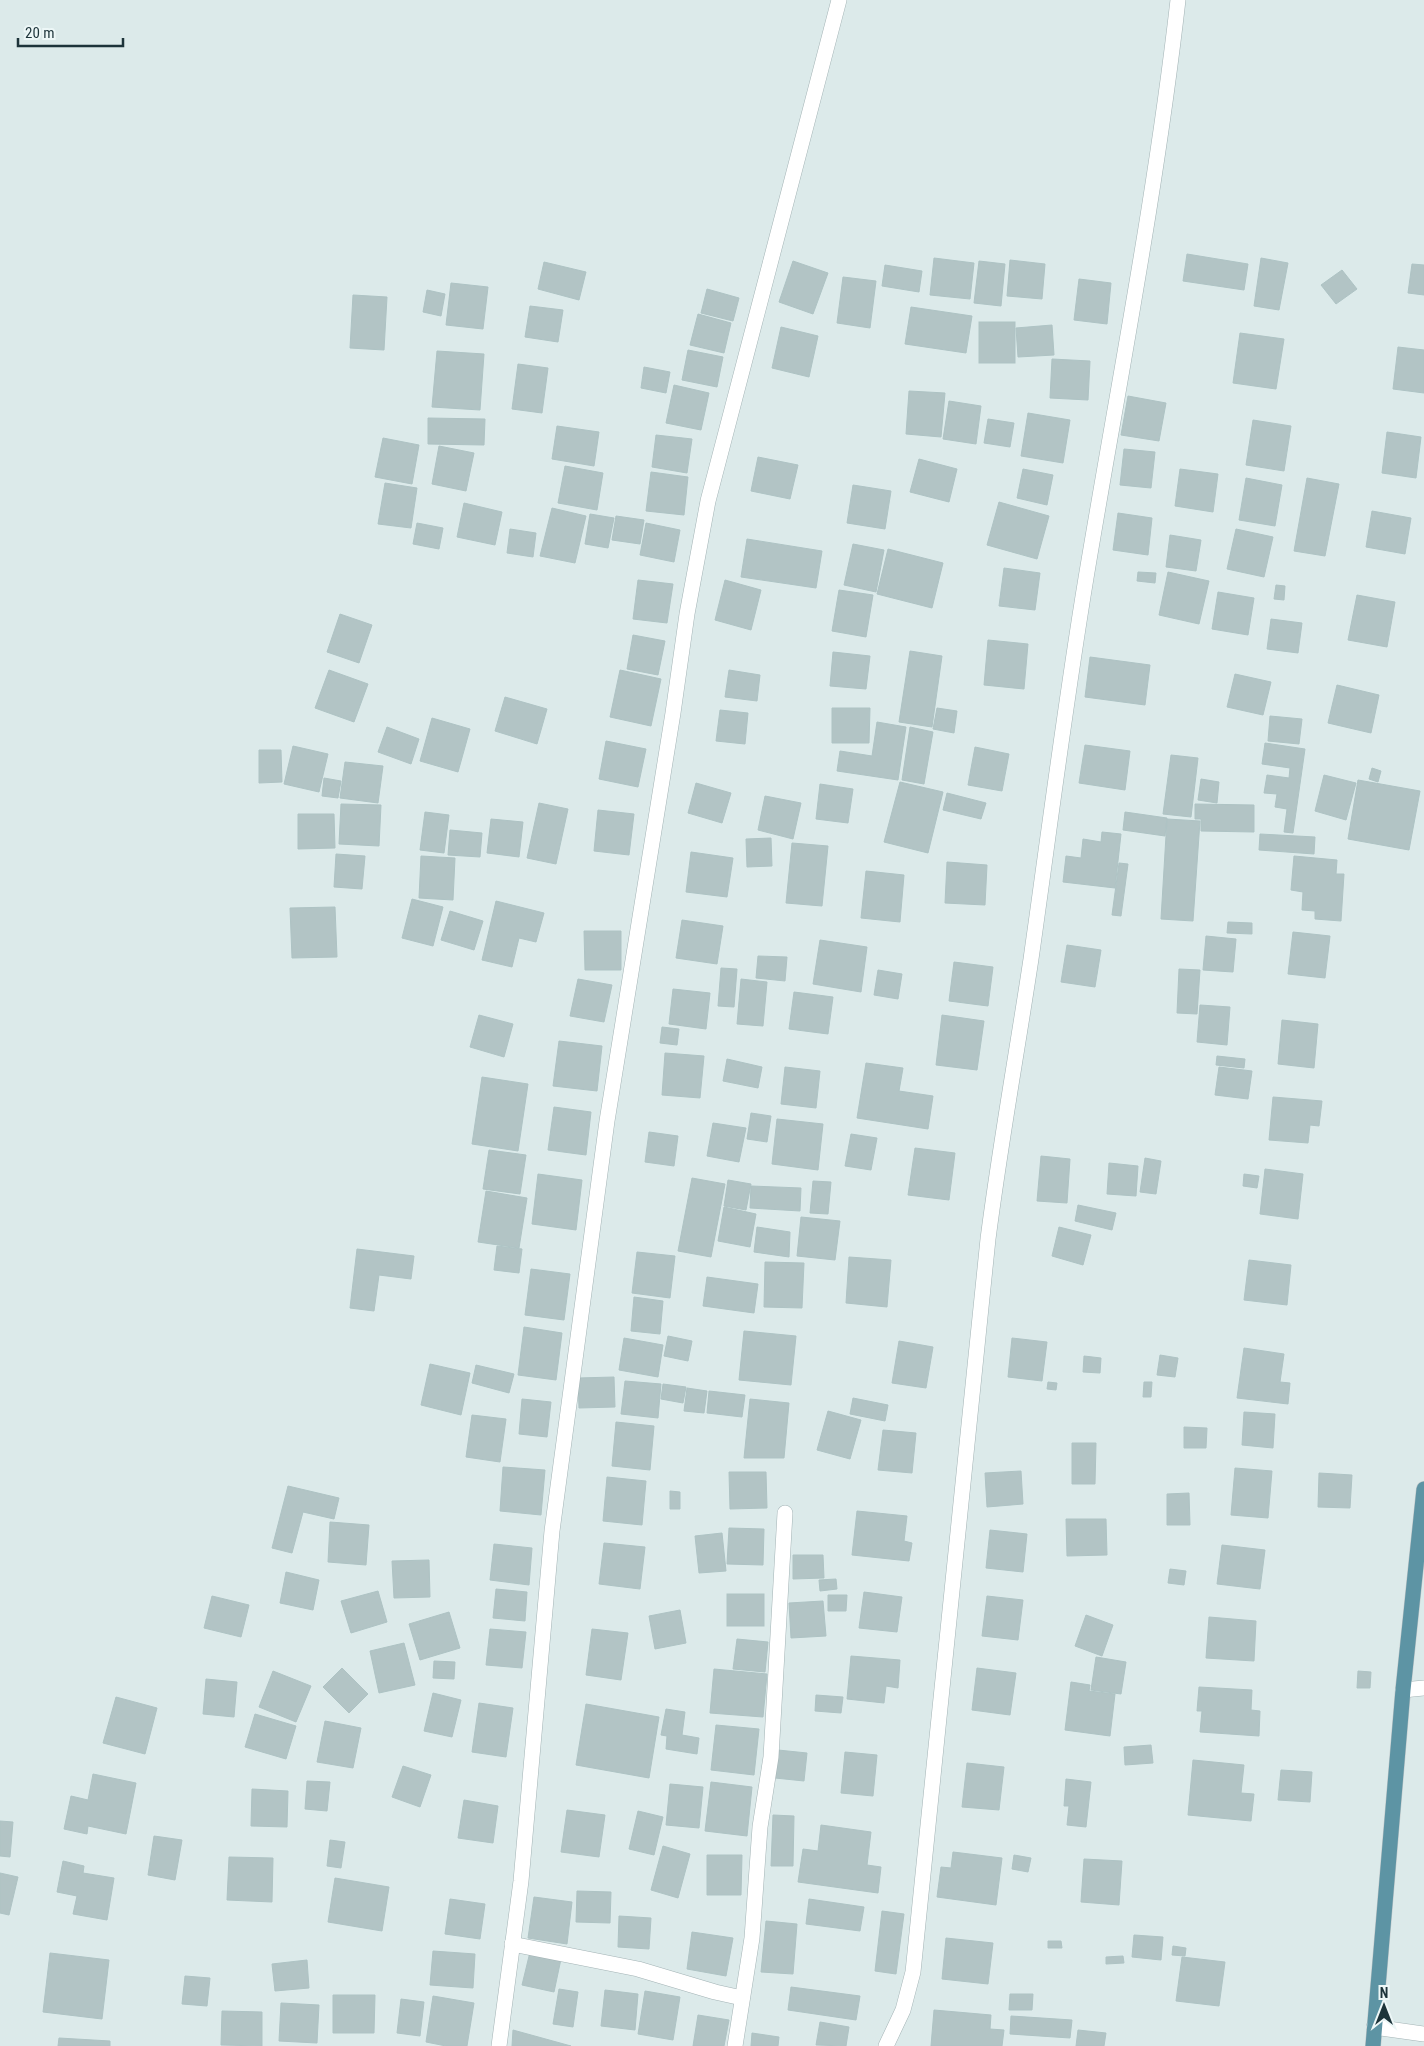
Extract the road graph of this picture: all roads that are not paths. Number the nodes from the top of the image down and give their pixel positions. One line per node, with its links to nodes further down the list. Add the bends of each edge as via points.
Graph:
1 (839, 0): 7 (street, via 708,500 687,614 607,1121 552,1531 521,1881)
2 (1178, 0): 13 (street, via 1167,100 1086,581 999,1152 913,1972 903,2010)
3 (1424, 1489): 6 (main road)
4 (785, 1513): 8 (street, via 771,1757 760,1827 752,1938)
5 (1424, 1688): 6 (street)
6 (1403, 1690): 9 (main road)
7 (512, 1944): 8 (street, via 638,1969); 11 (street)
8 (742, 1998): 12 (street)
9 (1374, 2027): 10 (street); 14 (main road)
10 (1424, 2034)
11 (499, 2046)
12 (735, 2046)
13 (886, 2046)
14 (1373, 2046)

